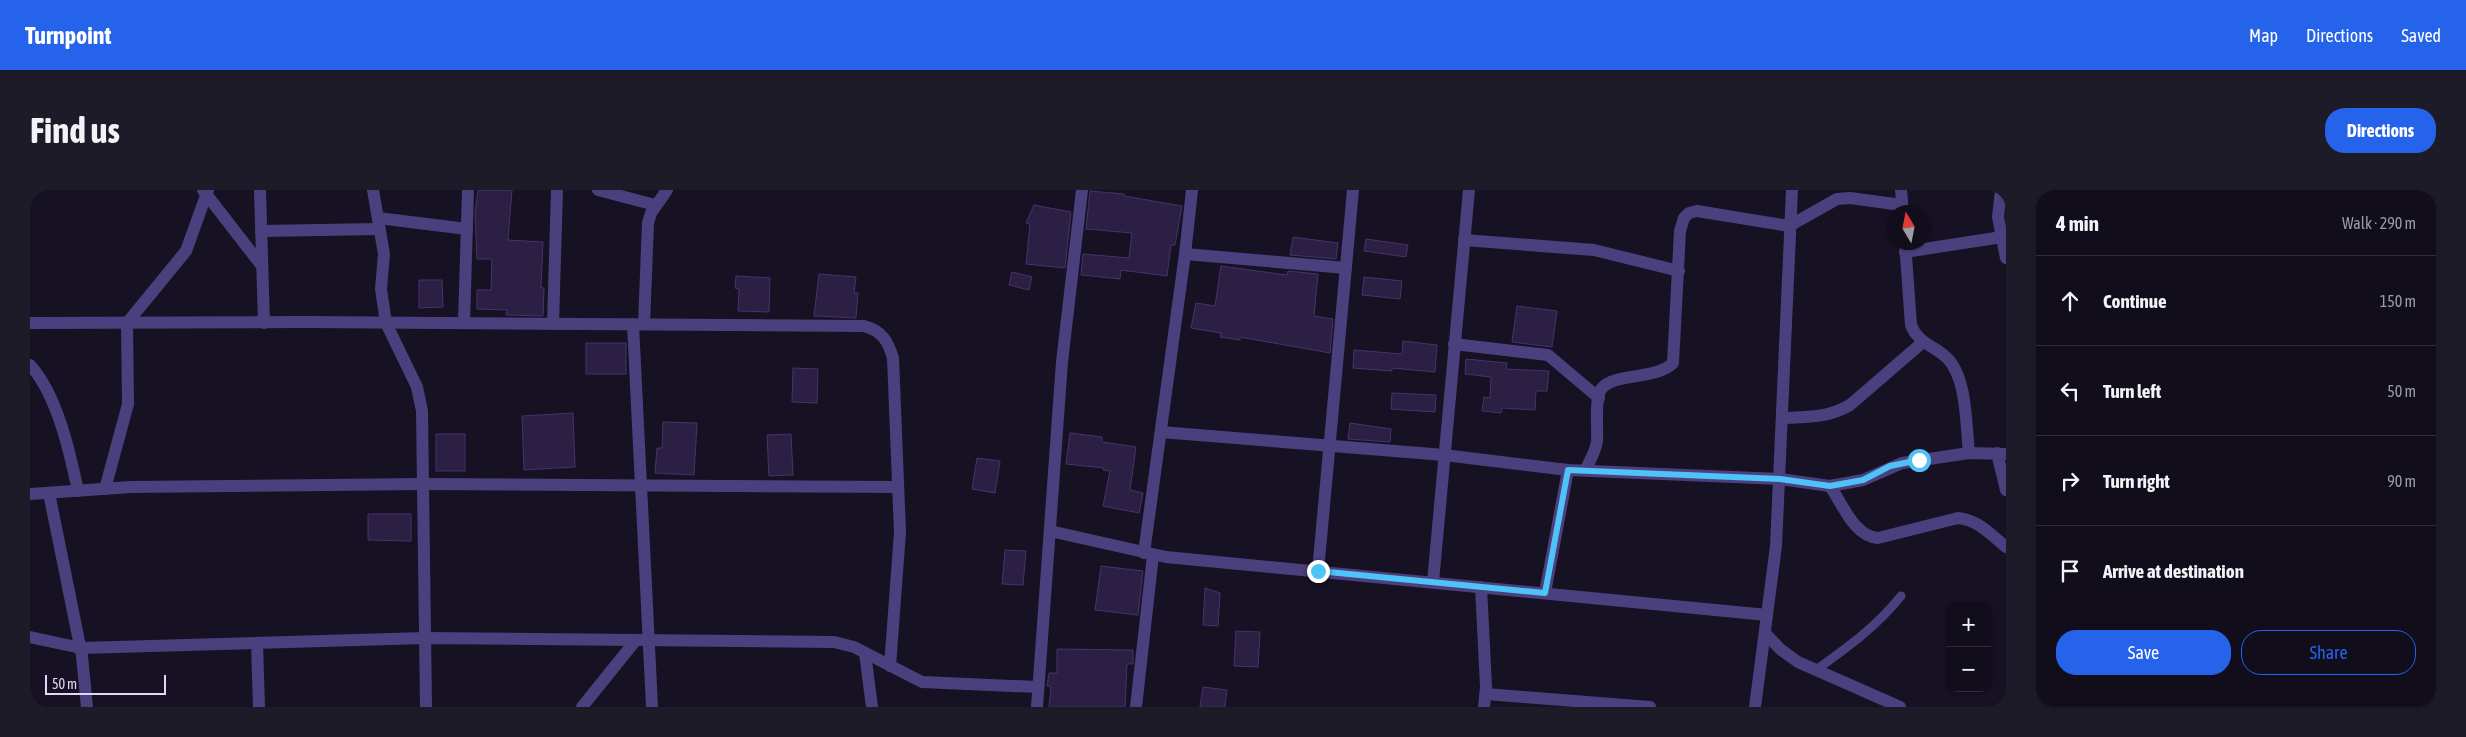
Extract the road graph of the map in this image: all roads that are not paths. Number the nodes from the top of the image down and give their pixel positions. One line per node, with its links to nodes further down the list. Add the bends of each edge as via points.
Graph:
1 (260, 190): 21 (street)
2 (373, 190): 18 (street)
3 (468, 190): 20 (street)
4 (557, 190): 36 (street)
5 (598, 190): 15 (street)
6 (667, 190): 15 (street)
7 (1082, 190): 60 (street, via 1062,362)
8 (1192, 190): 26 (street)
9 (1354, 190): 29 (street)
10 (1468, 190): 23 (street)
11 (1792, 190): 19 (street)
12 (1901, 190): 17 (street)
13 (2001, 190): 22 (street, via 1998,216)
14 (206, 191): 28 (street); 33 (street, via 186,251)
15 (655, 205): 37 (street, via 648,224)
16 (1886, 205): 19 (street, via 1850,198 1837,199)
17 (1903, 205)
18 (378, 224): 20 (street); 21 (street); 34 (street, via 384,254 381,294)
19 (1789, 226): 30 (street, via 1704,211 1689,213 1681,224); 42 (street)
20 (467, 229): 35 (street)
21 (261, 231): 28 (street)
22 (2002, 236): 24 (street); 27 (street)
23 (1464, 240): 30 (street, via 1594,250); 39 (street)
24 (1931, 244)
25 (1905, 250): 38 (street, via 1911,326)
26 (1186, 254): 29 (street); 43 (street)
27 (2006, 258)
28 (262, 266): 31 (street)
29 (1346, 268): 44 (street)
30 (1679, 271): 41 (street, via 1673,362 1660,372 1607,384)
31 (264, 322): 33 (street); 34 (street)
32 (30, 323): 33 (street)
33 (127, 323): 55 (street, via 128,404)
34 (386, 323): 35 (street); 51 (street, via 420,398)
35 (464, 324): 36 (street)
36 (553, 324): 37 (street)
37 (639, 324): 52 (street); 54 (street, via 864,326 875,329 889,346 893,358)
38 (1923, 342): 42 (street, via 1838,412 1823,417); 45 (street, via 1947,358 1956,369)
39 (1454, 344): 41 (street, via 1548,355); 47 (street)
40 (30, 365): 57 (street, via 41,379 67,441)
41 (1599, 398): 49 (street, via 1597,442)
42 (1782, 418): 50 (street)
43 (1161, 432): 44 (street); 62 (street)
44 (1330, 446): 47 (street); 63 (street)
45 (1969, 453): 46 (street); 53 (street, via 1902,462 1863,480)
46 (2002, 454): 56 (street)
47 (1444, 455): 48 (street); 64 (street)
48 (1568, 470): 49 (street); 66 (street)
49 (1586, 470): 50 (street)
50 (1780, 479): 53 (street); 68 (street)
51 (423, 484): 52 (street); 55 (street); 71 (street)
52 (640, 485): 54 (street); 72 (street)
53 (1830, 486): 61 (street, via 1860,532 1869,537 1878,538 1958,518 1970,519)
54 (898, 487): 76 (street, via 900,539)
55 (105, 489): 57 (street)
56 (2006, 490)
57 (78, 491): 58 (street)
58 (49, 493): 59 (street); 74 (street)
59 (30, 494)
60 (1050, 531): 62 (street); 78 (street)
61 (2006, 547)
62 (1149, 554): 63 (street); 87 (street)
63 (1318, 571): 64 (street)
64 (1433, 582): 65 (street)
65 (1481, 587): 66 (street); 79 (street)
66 (1545, 593): 68 (street)
67 (1901, 596): 77 (lane, via 1867,633)
68 (1767, 614): 69 (street)
69 (1765, 633): 77 (street, via 1798,662); 90 (street)
70 (30, 637): 74 (street)
71 (425, 638): 72 (street); 73 (street); 82 (street)
72 (642, 640): 75 (street, via 834,642); 83 (street); 84 (street, via 650,650)
73 (257, 643): 74 (street); 81 (street)
74 (81, 648): 80 (street)
75 (865, 653): 76 (street); 85 (street)
76 (890, 666): 78 (street, via 909,677 932,684)
77 (1816, 670): 91 (street)
78 (1038, 687): 86 (street)
79 (1486, 694): 88 (street); 89 (street)
80 (88, 707)
81 (259, 707)
82 (426, 707)
83 (582, 707)
84 (652, 707)
85 (872, 707)
86 (1037, 707)
87 (1136, 707)
88 (1484, 707)
89 (1650, 707)
90 (1755, 707)
91 (1900, 707)

